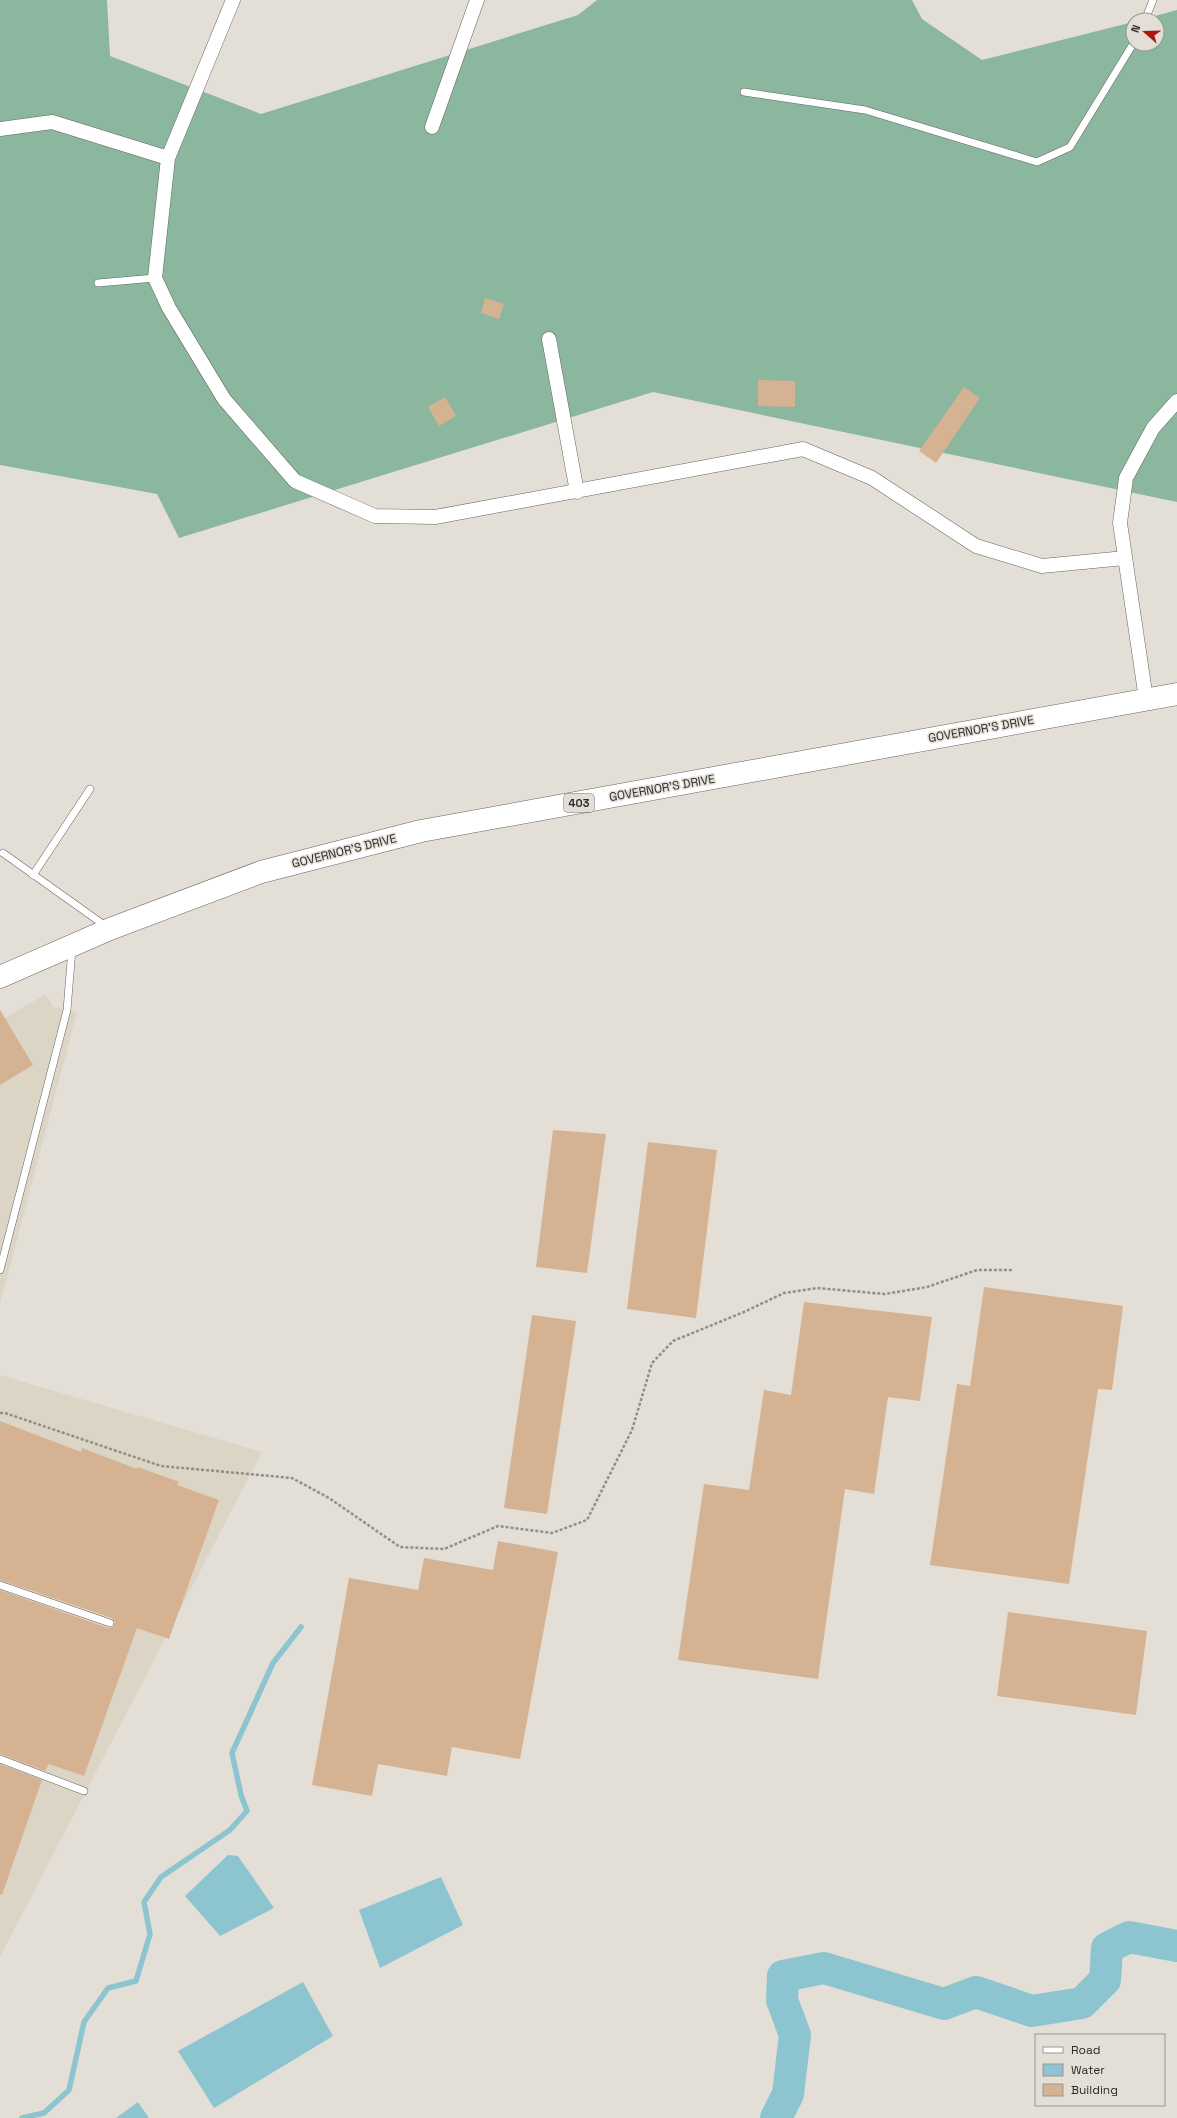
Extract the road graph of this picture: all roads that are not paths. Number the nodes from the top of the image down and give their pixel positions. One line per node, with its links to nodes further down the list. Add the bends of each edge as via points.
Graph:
1 (233, 0): 9 (street)
2 (477, 0): 7 (street)
3 (1153, 0): 4 (lane)
4 (1148, 12)
5 (1128, 52): 6 (lane, via 1070,147 1037,162 865,110)
6 (744, 92)
7 (432, 128)
8 (0, 129): 9 (street, via 52,122)
9 (168, 158): 10 (street)
10 (155, 278): 11 (lane); 14 (street, via 169,308 224,399 295,481 375,516 435,517)
11 (98, 283)
12 (549, 339): 14 (street)
13 (1177, 401): 15 (street, via 1153,428 1126,478 1120,523)
14 (577, 492): 15 (street, via 803,449 872,478 976,546 1042,566)
15 (1125, 558): 17 (street)
16 (1177, 694): 17 (main road, GOVERNOR'S DRIVE / 403)
17 (1146, 699): 21 (main road, GOVERNOR'S DRIVE / 403, via 421,831 261,872)
18 (90, 789): 20 (lane)
19 (3, 853): 20 (lane)
20 (33, 874): 21 (lane)
21 (110, 929): 22 (main road, GOVERNOR'S DRIVE / 403)
22 (72, 945): 23 (main road, GOVERNOR'S DRIVE / 403); 24 (lane, via 67,1010)
23 (0, 977)
24 (0, 1270)
25 (0, 1585): 26 (lane)
26 (110, 1623)
27 (0, 1759): 28 (lane)
28 (84, 1791)

